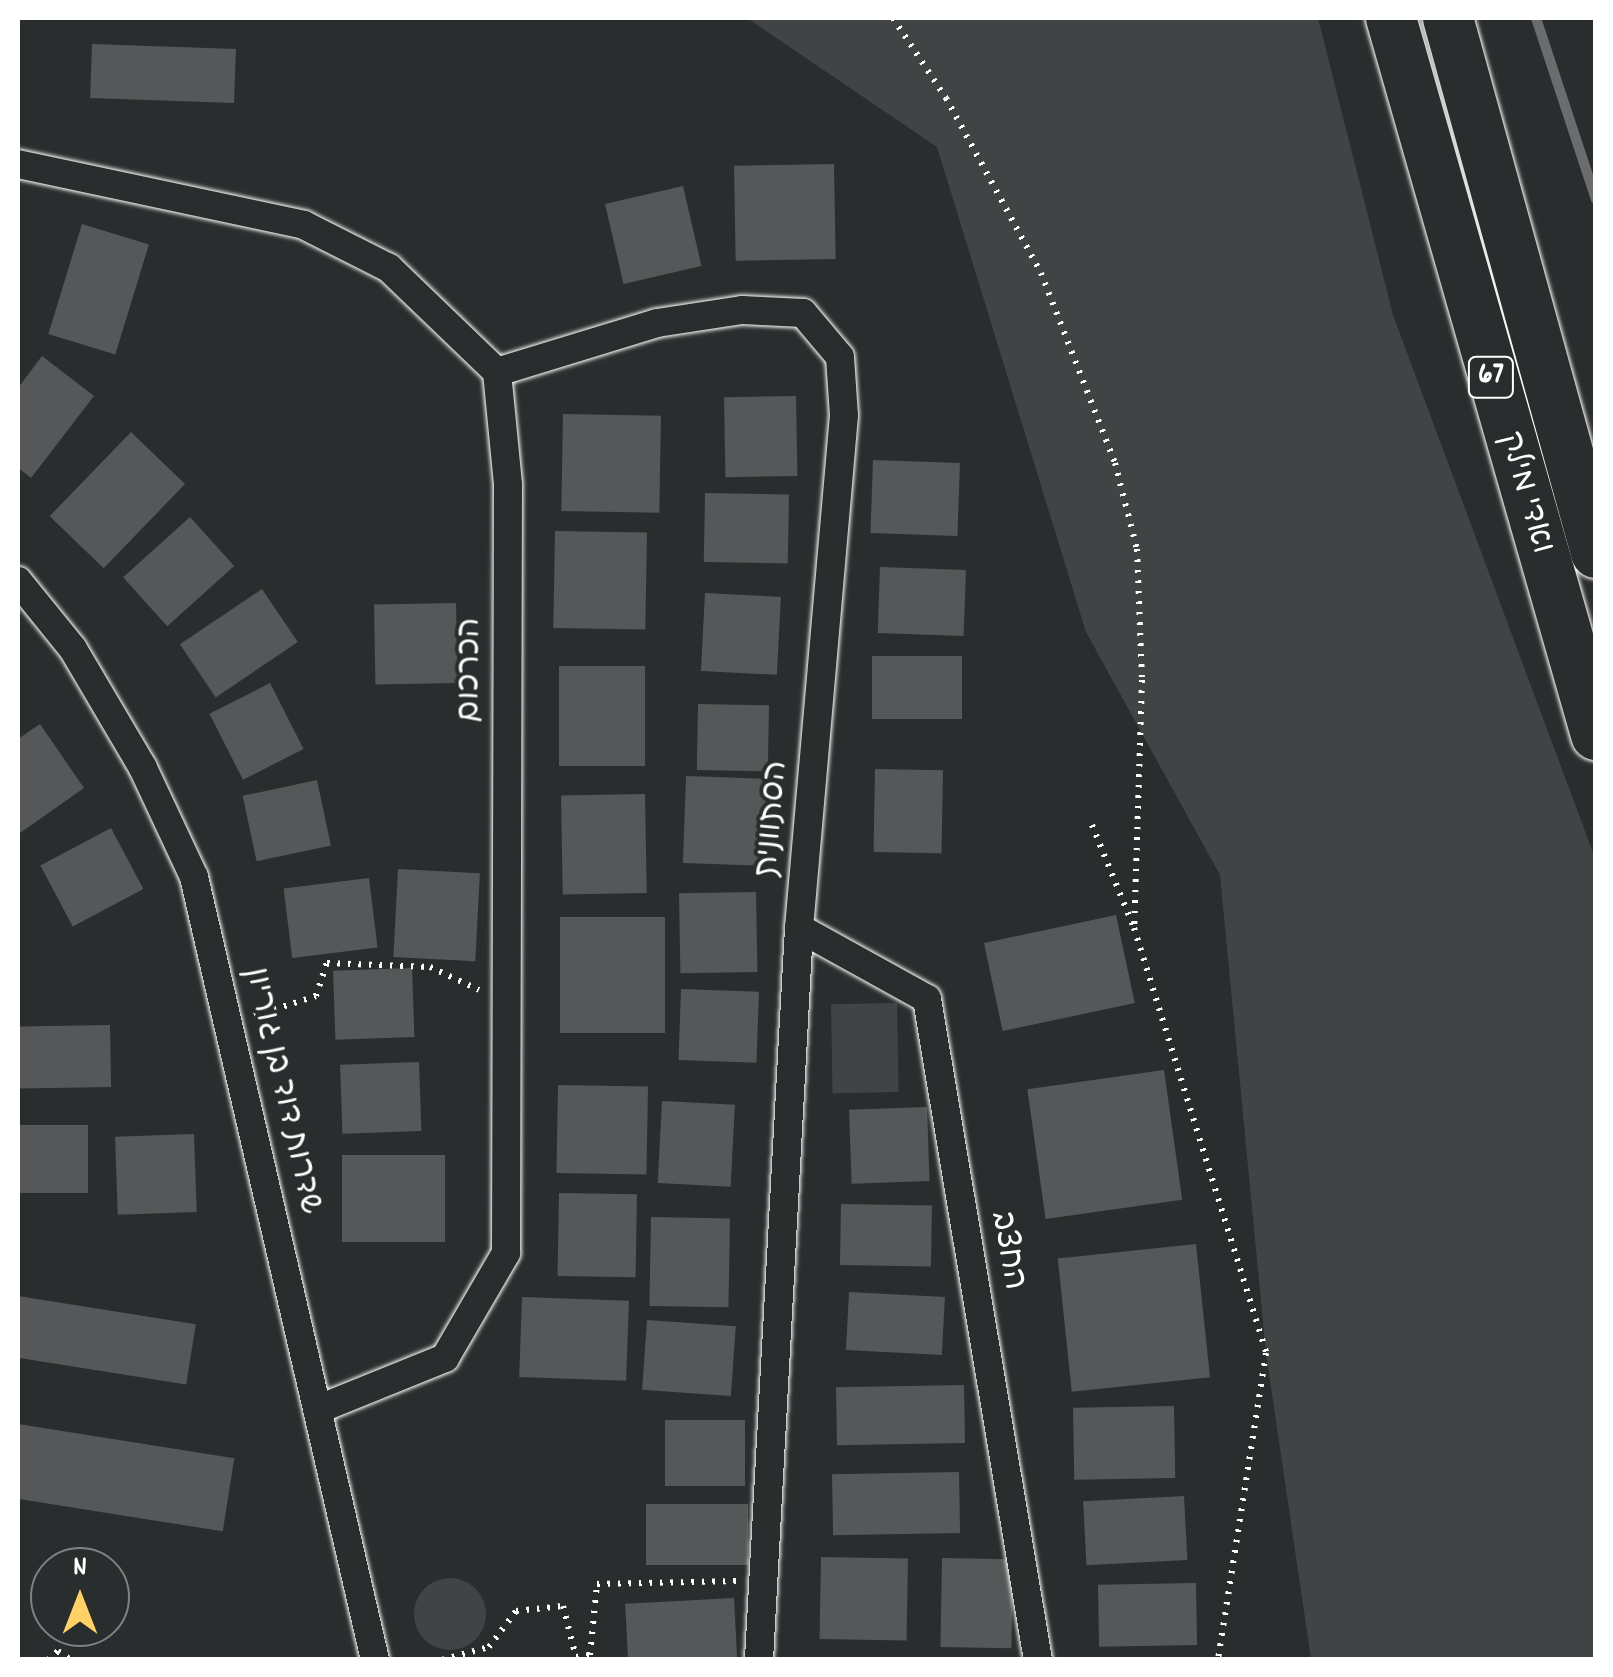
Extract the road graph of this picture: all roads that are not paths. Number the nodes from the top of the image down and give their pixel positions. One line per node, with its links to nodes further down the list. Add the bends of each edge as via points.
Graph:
1 (1390, 18): 7 (highway, ואדי מילק / 67)
2 (1448, 18): 5 (highway, ואדי מילק / 67)
3 (18, 164): 4 (street, via 304,225 389,268)
4 (496, 372): 8 (street, הסתוונית, via 657,323 742,310 803,313 840,357 844,416); 9 (street, הכרכום, via 508,486 506,1253 445,1358)
5 (1596, 553)
6 (18, 580): 9 (street, שדרות דוד בן גוריון, via 72,649 142,768 194,877)
7 (1596, 735)
8 (799, 928): 11 (street, הסתוונית, via 758,1581); 12 (street, החצב, via 927,1000)
9 (321, 1408): 10 (street, שדרות דוד בן גוריון)
10 (375, 1660)
11 (759, 1660)
12 (1038, 1660)

